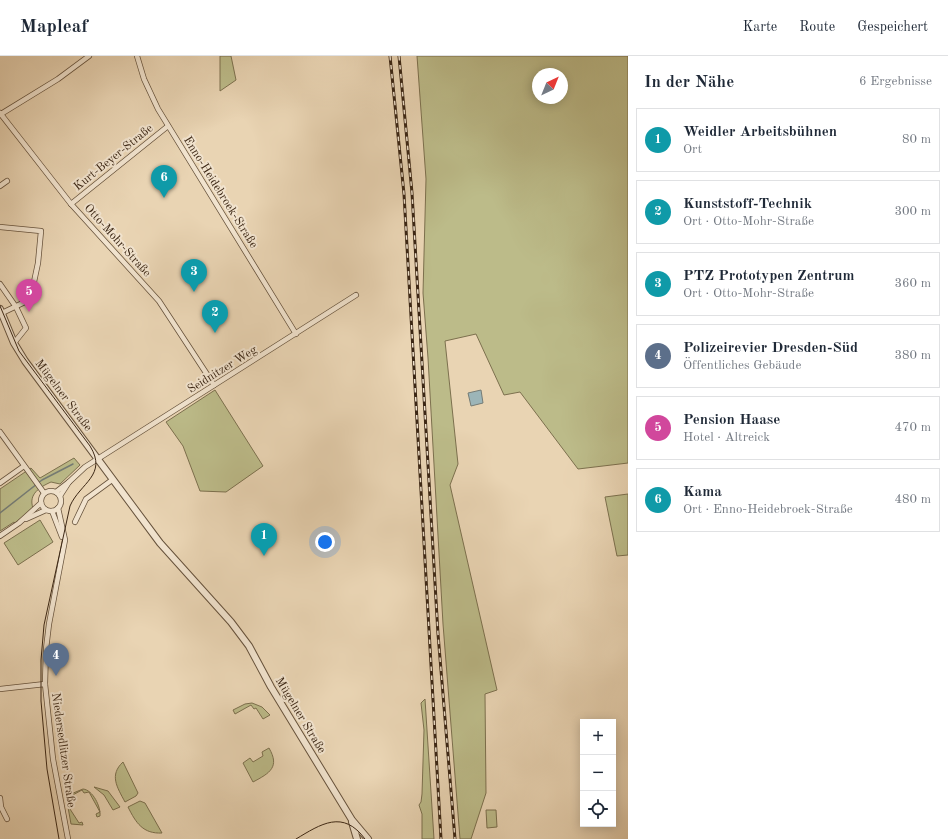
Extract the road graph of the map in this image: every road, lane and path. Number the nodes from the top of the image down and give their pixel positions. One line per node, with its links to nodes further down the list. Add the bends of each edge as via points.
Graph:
1 (89, 56): 3 (street, via 58,79)
2 (137, 56): 4 (street, Enno-Heidebroek-Straße, via 150,93)
3 (1, 114): 7 (street, Otto-Mohr-Straße)
4 (168, 126): 7 (street, Kurt-Beyer-Straße); 13 (street, Enno-Heidebroek-Straße)
5 (7, 181): 6 (street)
6 (0, 186)
7 (71, 204): 15 (street, Otto-Mohr-Straße, via 159,301)
8 (0, 227): 11 (street, via 41,231 32,296)
9 (0, 284): 11 (street)
10 (356, 295): 13 (street, Seidnitzer Weg)
11 (16, 307): 12 (street); 14 (street, via 26,328)
12 (1, 311): 14 (street, Mügelner Straße)
13 (296, 334): 15 (street, Seidnitzer Weg)
14 (14, 343): 17 (street, Mügelner Straße)
15 (214, 385): 17 (street, Seidnitzer Weg)
16 (0, 432): 18 (street)
17 (97, 459): 19 (street, Mügelner Straße); 20 (street, Seidnitzer Weg)
18 (24, 466): 21 (street); 23 (street)
19 (112, 480): 28 (street, via 86,500); 36 (street, Mügelner Straße, via 160,543 231,622 256,658 275,694)
20 (69, 482): 22 (street); 24 (street)
21 (0, 483)
22 (56, 492): 23 (street, via 50,490); 24 (street)
23 (44, 493): 25 (street)
24 (60, 496): 26 (street)
25 (40, 503): 27 (street); 29 (street)
26 (58, 508): 27 (street); 31 (street, Niedersedlitzer Straße)
27 (49, 511): 29 (street); 31 (street)
28 (75, 522)
29 (19, 523): 30 (street)
30 (0, 536)
31 (65, 545): 32 (street, Niedersedlitzer Straße, via 49,624)
32 (45, 684): 33 (street); 37 (street, Niedersedlitzer Straße, via 53,760)
33 (0, 689)
34 (0, 798): 35 (street)
35 (7, 819)
36 (352, 820): 38 (street, Mügelner Straße); 39 (street, Mügelner Straße)
37 (68, 839)
38 (357, 839)
39 (368, 839)

